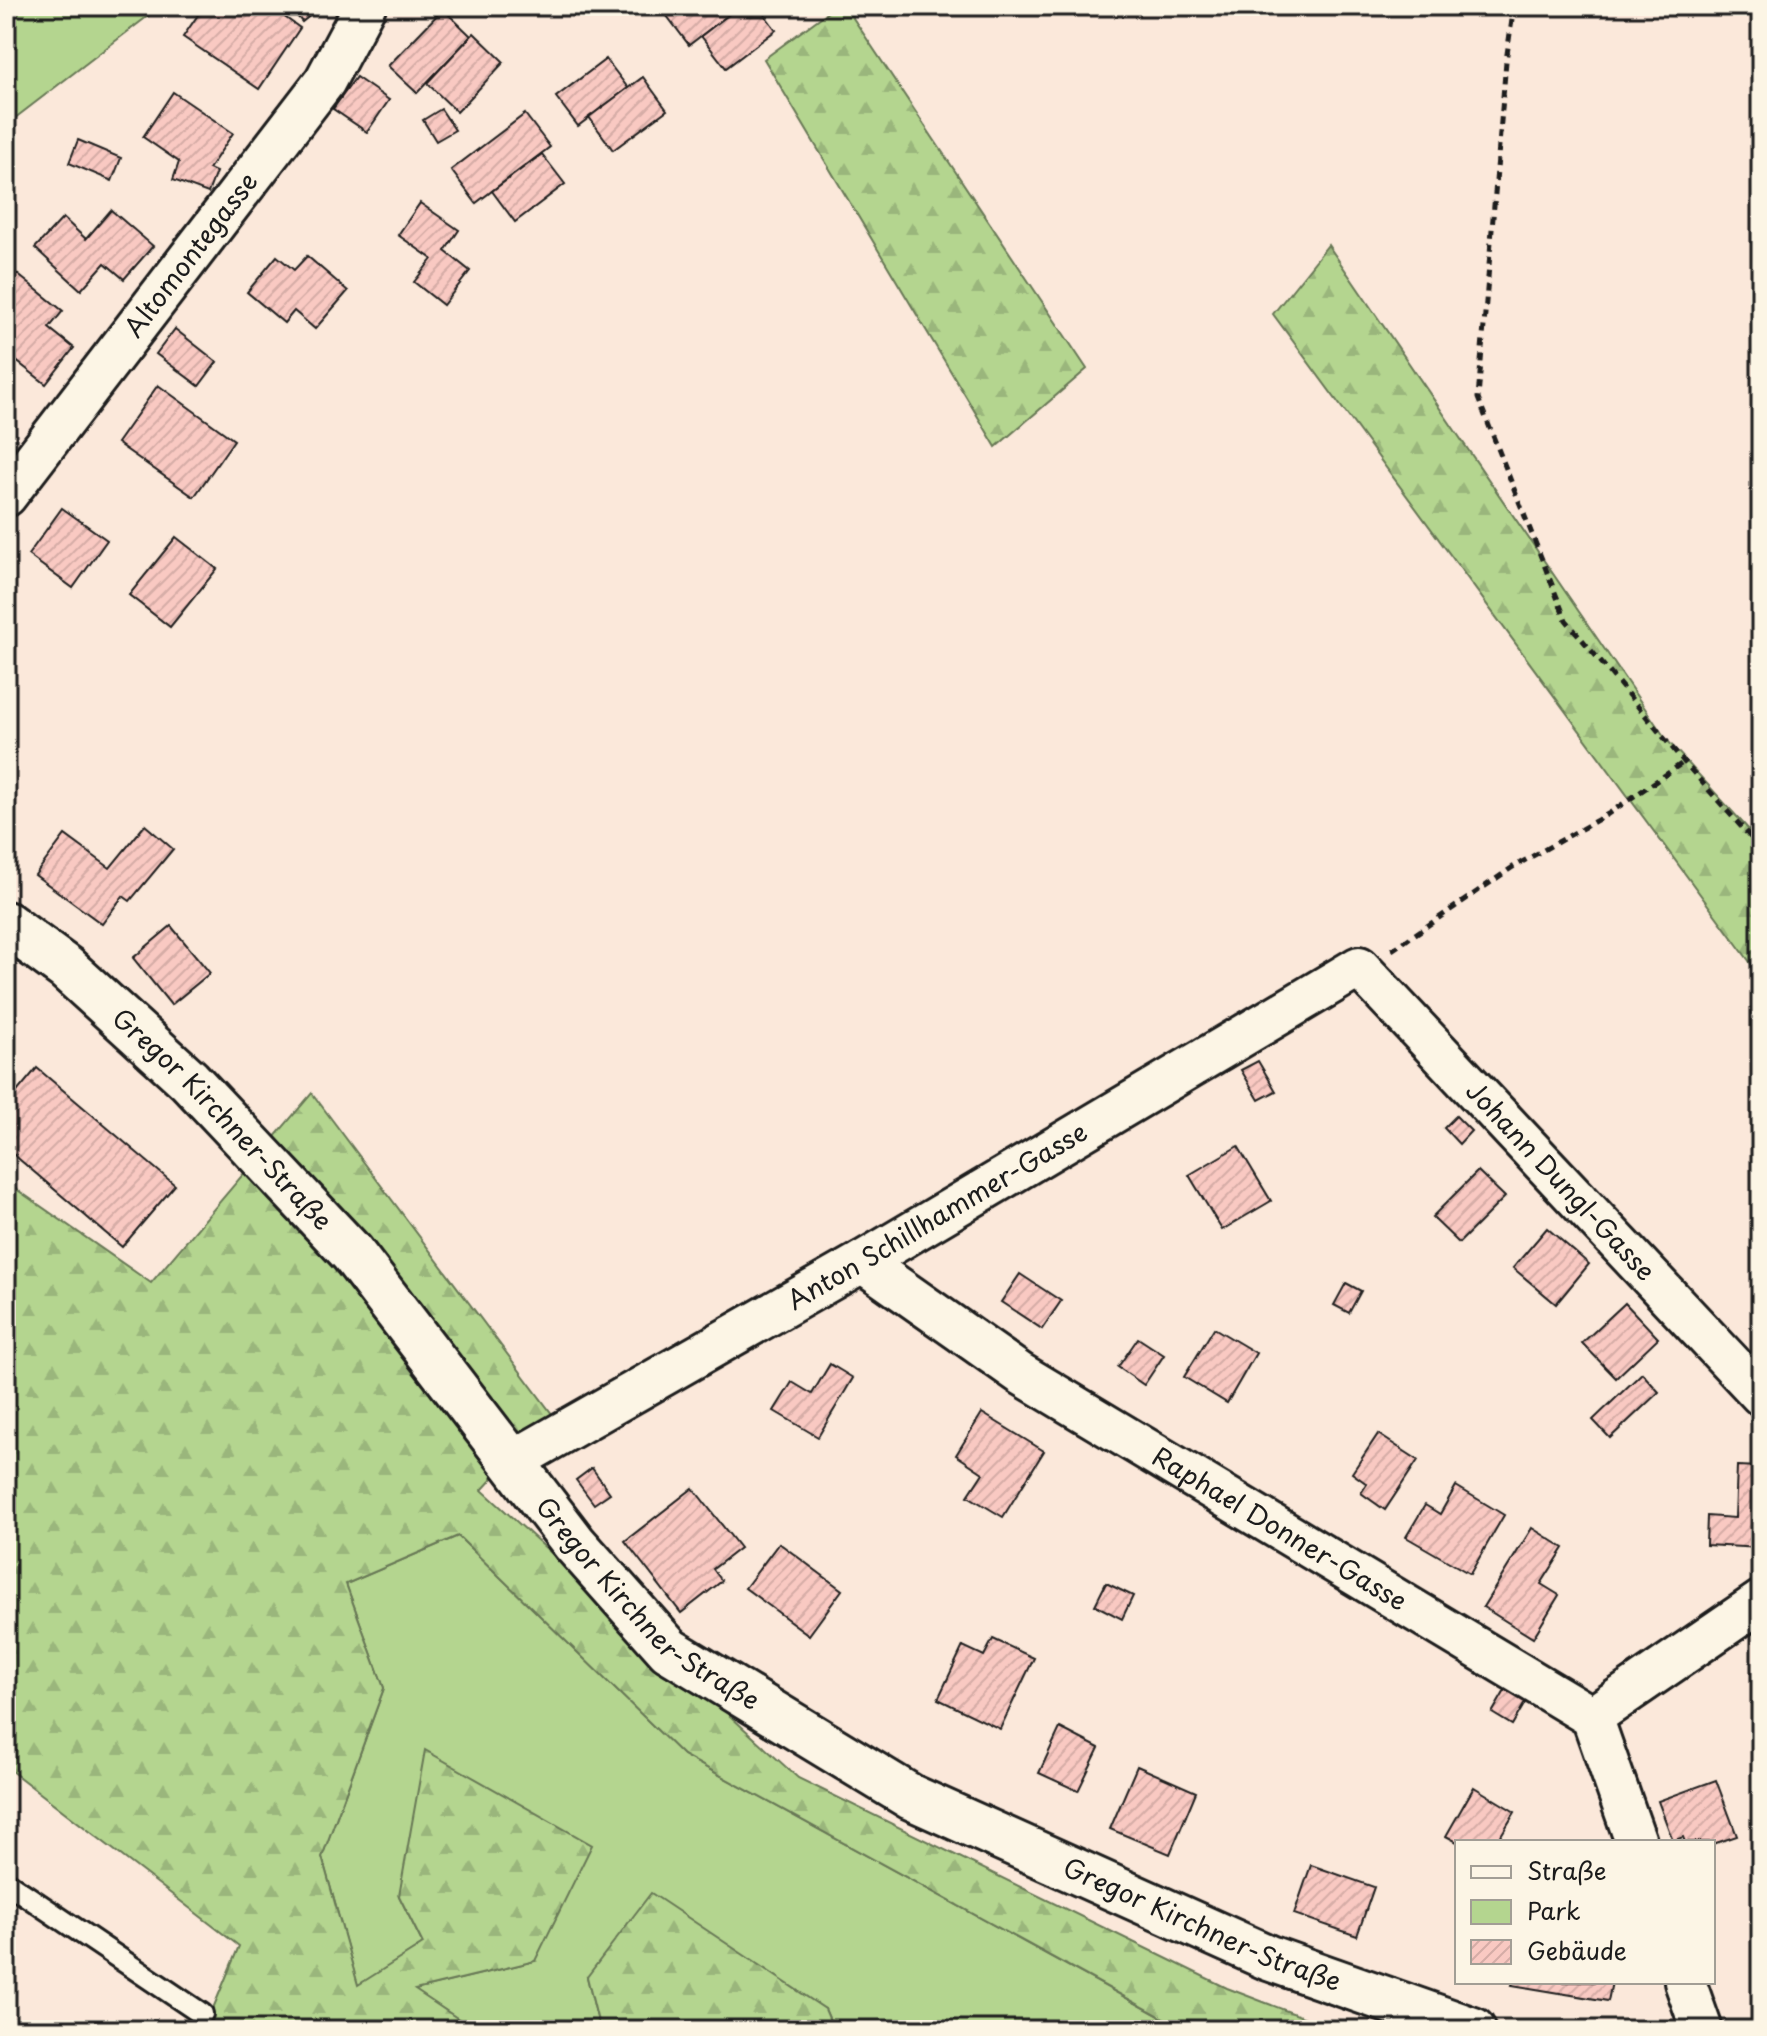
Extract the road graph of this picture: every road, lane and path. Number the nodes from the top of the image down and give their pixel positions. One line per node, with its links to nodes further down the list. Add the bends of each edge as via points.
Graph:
1 (365, 6): 3 (street, Altomontegasse, via 325,81)
2 (1514, 6): 4 (path, via 1478,398 1566,620)
3 (6, 496)
4 (1684, 762): 5 (path); 7 (path, via 1608,814 1513,867)
5 (1761, 849)
6 (6, 924): 10 (street, Gregor Kirchner-Straße, via 66,968 189,1080 342,1242)
7 (1362, 970): 8 (street, Anton Schillhammer-Gasse); 9 (street, Johann Dungl-Gasse)
8 (862, 1262): 10 (street, Anton Schillhammer-Gasse); 12 (street, Raphael Donner-Gasse, via 1021,1374)
9 (1761, 1395)
10 (511, 1462): 17 (street, Gregor Kirchner-Straße, via 669,1650 911,1797 1269,1958)
11 (1761, 1601): 12 (street)
12 (1592, 1717): 13 (street)
13 (1635, 1840)
14 (6, 1882): 16 (lane)
15 (1686, 1984): 18 (street)
16 (202, 2014)
17 (1473, 2030)
18 (1702, 2030)

